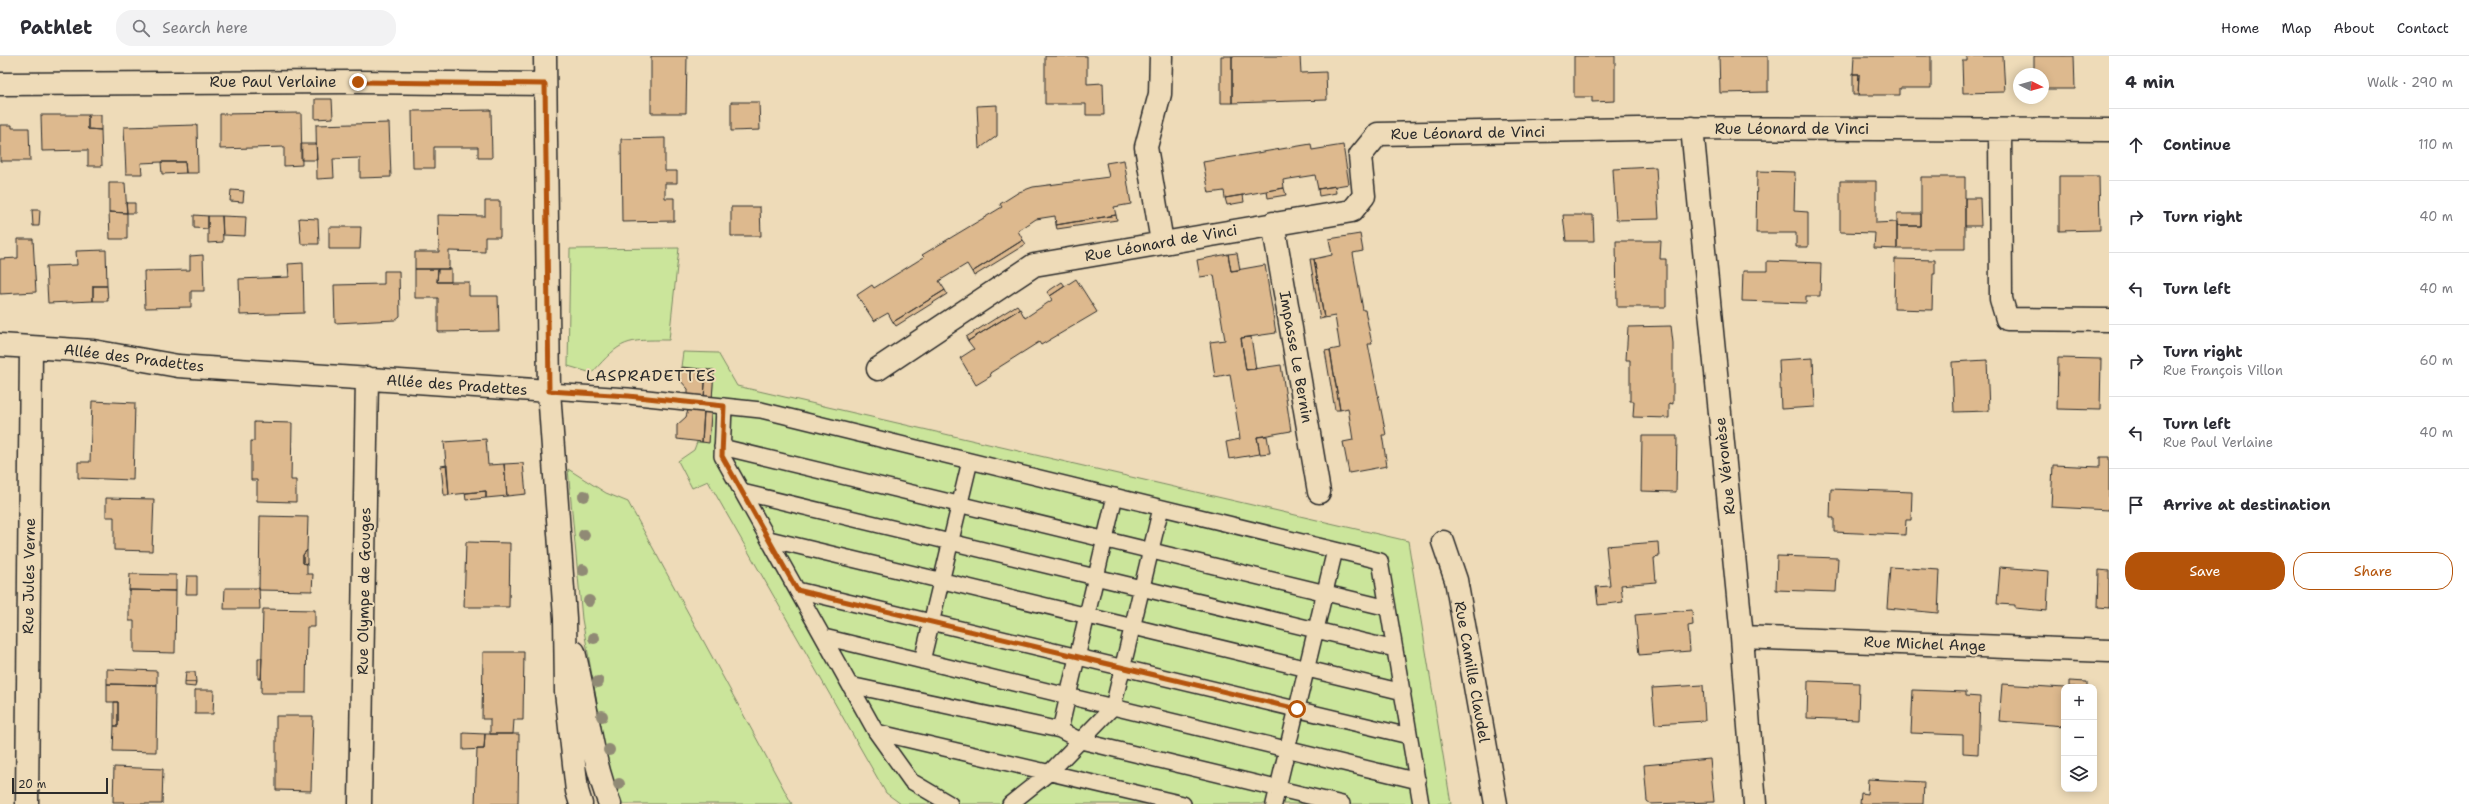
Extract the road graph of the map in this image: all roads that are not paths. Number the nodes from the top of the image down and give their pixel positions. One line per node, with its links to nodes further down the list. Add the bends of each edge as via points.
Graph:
1 (545, 56): 4 (street)
2 (1161, 56): 9 (street, via 1160,94 1146,147)
3 (0, 84): 4 (street, Rue Paul Verlaine)
4 (545, 84): 15 (street)
5 (1692, 128): 7 (street, Rue Léonard de Vinci); 8 (street, Rue Léonard de Vinci, via 1378,134 1360,156 1364,196 1352,211); 42 (street, Rue Véronèse)
6 (2109, 130): 7 (street, Rue Léonard de Vinci)
7 (2000, 131): 10 (street, via 2001,299 2007,319)
8 (1273, 223): 9 (street, Rue Léonard de Vinci); 20 (street, Impasse Le Bernin)
9 (1162, 242): 13 (street, Rue Léonard de Vinci, via 1034,265)
10 (2109, 320)
11 (0, 345): 12 (street, Allée des Pradettes)
12 (32, 347): 14 (street, Allée des Pradettes, via 92,351 178,366); 62 (street, Rue Jules Verne)
13 (878, 369)
14 (367, 378): 15 (street, Allée des Pradettes); 63 (street, Rue Olympe de Gouges)
15 (549, 391): 16 (lane); 37 (street, Allée des Pradettes)
16 (724, 406): 17 (lane); 18 (lane, via 761,410)
17 (722, 447): 19 (lane, via 722,456); 22 (lane)
18 (970, 461): 21 (lane); 22 (lane)
19 (742, 492): 24 (lane); 26 (lane)
20 (1319, 492)
21 (1115, 496): 23 (lane); 25 (lane)
22 (960, 505): 25 (lane); 26 (lane)
23 (1161, 508): 28 (lane); 29 (lane)
24 (769, 539): 31 (lane); 33 (lane)
25 (1105, 540): 29 (lane); 30 (lane)
26 (951, 541): 30 (lane); 31 (lane)
27 (1443, 542): 72 (street, Rue Camille Claudel, via 1456,580)
28 (1335, 550): 34 (lane); 35 (lane, via 1380,561)
29 (1151, 551): 32 (lane); 34 (lane)
30 (1096, 576): 32 (lane); 36 (lane)
31 (942, 581): 36 (lane); 38 (lane)
32 (1142, 587): 39 (lane); 40 (lane)
33 (797, 590): 38 (lane); 41 (lane)
34 (1325, 592): 35 (lane); 40 (lane)
35 (1388, 608): 43 (lane)
36 (1087, 616): 39 (lane); 45 (lane)
37 (565, 618): 64 (street, Allée des Pradettes, via 566,692 577,791); 65 (street, via 583,686 596,759)
38 (932, 621): 45 (lane); 46 (lane)
39 (1133, 627): 47 (lane); 48 (lane)
40 (1316, 630): 43 (lane); 48 (lane)
41 (824, 637): 46 (lane); 49 (lane)
42 (1742, 637): 44 (street, Rue Michel Ange); 73 (street, Rue Véronèse)
43 (1395, 649): 50 (lane)
44 (2109, 651)
45 (1077, 656): 47 (lane); 51 (lane)
46 (922, 661): 51 (lane)
47 (1123, 667): 52 (lane); 53 (lane)
48 (1306, 669): 50 (lane); 53 (lane)
49 (850, 685): 54 (lane); 55 (lane)
50 (1402, 692): 56 (lane)
51 (1067, 696): 52 (lane); 54 (lane)
52 (1113, 707): 57 (lane); 58 (lane)
53 (1297, 709): 56 (lane); 58 (lane)
54 (1060, 730): 57 (lane)
55 (876, 732): 59 (lane); 66 (lane, via 911,781)
56 (1409, 736): 60 (lane)
57 (1081, 741): 59 (lane); 61 (lane)
58 (1288, 749): 60 (lane); 61 (lane)
59 (1050, 773): 67 (lane); 68 (lane)
60 (1418, 781): 71 (lane)
61 (1278, 788): 69 (lane); 70 (lane)
62 (27, 804)
63 (360, 804)
64 (581, 804)
65 (610, 804)
66 (950, 804)
67 (1010, 804)
68 (1183, 804)
69 (1274, 804)
70 (1342, 804)
71 (1421, 804)
72 (1496, 804)
73 (1756, 804)

